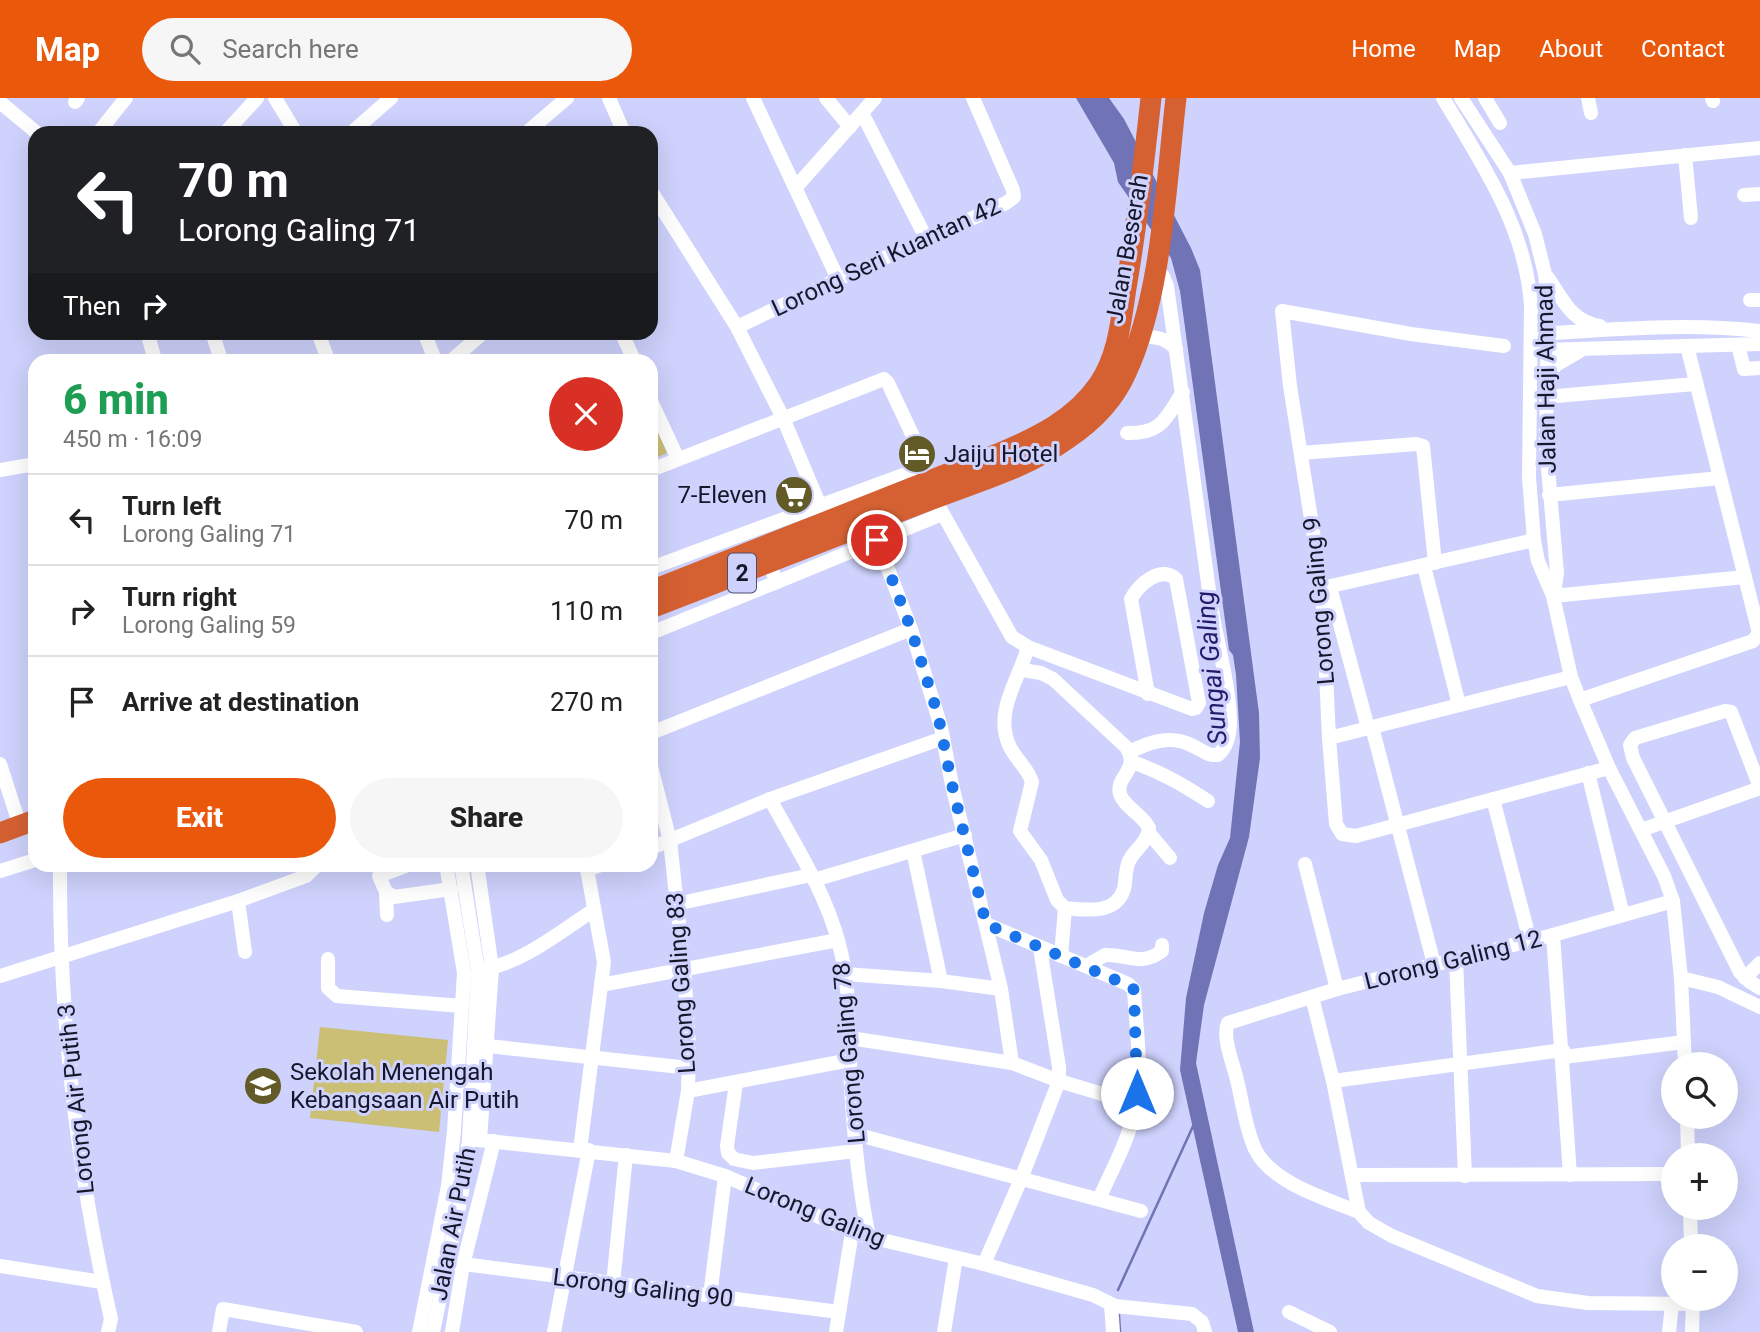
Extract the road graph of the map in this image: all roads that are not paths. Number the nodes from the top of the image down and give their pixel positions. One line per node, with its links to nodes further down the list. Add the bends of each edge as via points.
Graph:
1 (126, 98): 22 (street)
2 (257, 98): 23 (street)
3 (275, 98): 24 (street)
4 (391, 98): 25 (street)
5 (567, 98): 26 (street)
6 (753, 98): 32 (street)
7 (826, 98): 28 (street)
8 (875, 98): 18 (street)
9 (973, 98): 37 (street, Lorong Seri Kuantan 42, via 1014,197)
10 (1151, 98): 75 (highway, Jalan Beserah / 2, via 1119,334 1110,366 1098,386 1078,409 1029,441)
11 (1176, 98): 39 (highway, Jalan Beserah / 2)
12 (1443, 98): 38 (street, Jalan Haji Ahmad, via 1492,181)
13 (1461, 98): 31 (street, Jalan Haji Ahmad)
14 (1485, 98): 20 (street)
15 (1588, 98): 19 (street)
16 (612, 99): 27 (street)
17 (0, 102): 21 (street)
18 (862, 113): 28 (street); 37 (street)
19 (1591, 113)
20 (1500, 122)
21 (29, 126)
22 (104, 126)
23 (231, 126)
24 (292, 126)
25 (359, 126)
26 (535, 126)
27 (622, 126)
28 (850, 127): 32 (street)
29 (1760, 148): 30 (street)
30 (1685, 155): 31 (street); 36 (street)
31 (1510, 173): 40 (street, Jalan Haji Ahmad, via 1535,234)
32 (796, 187): 41 (street)
33 (1760, 194): 34 (street)
34 (1744, 195)
35 (658, 202): 42 (street)
36 (1691, 218)
37 (927, 240): 41 (street, Lorong Seri Kuantan 42)
38 (1523, 250): 46 (street, Jalan Haji Ahmad); 71 (street, Jalan Haji Ahmad, via 1522,429)
39 (1156, 261): 47 (highway, Jalan Beserah / 2); 53 (street, via 1167,286)
40 (1545, 274): 43 (street, via 1577,317); 45 (street, Jalan Haji Ahmad)
41 (838, 279): 42 (street, Lorong Seri Kuantan 42)
42 (737, 327): 64 (street)
43 (1617, 329): 44 (street); 45 (street)
44 (1760, 331)
45 (1547, 334): 46 (street); 55 (street, Jalan Haji Ahmad)
46 (1532, 335): 56 (street, Jalan Haji Ahmad)
47 (1140, 336): 53 (street, via 1160,338); 74 (highway, Jalan Beserah / 2, via 1126,374 1082,428 1066,441)
48 (475, 340): 57 (street)
49 (1760, 344): 50 (street)
50 (1738, 345): 52 (street); 58 (street, via 1744,369)
51 (1504, 346): 66 (street, Lorong Galing 9, via 1282,311)
52 (1687, 346): 54 (street); 60 (street)
53 (1176, 349): 61 (street)
54 (1584, 349): 55 (street); 59 (street, via 1556,365)
55 (1547, 350): 56 (street); 59 (street, Jalan Haji Ahmad)
56 (1532, 351): 71 (street, Jalan Haji Ahmad)
57 (459, 354)
58 (1760, 368)
59 (1546, 378): 62 (street, Jalan Haji Ahmad)
60 (1695, 384): 62 (street); 72 (street)
61 (1183, 393): 65 (street, via 1160,426); 98 (street, via 1228,695 1228,738 1218,755 1167,739 1146,744)
62 (1545, 397): 73 (street, Jalan Haji Ahmad)
63 (658, 416): 67 (street)
64 (783, 418): 67 (street); 75 (street); 75 (street, via 884,379 925,458 922,468)
65 (1127, 433)
66 (1301, 453): 78 (street, via 1423,446); 82 (street, Lorong Galing 9)
67 (678, 459): 69 (street)
68 (28, 465): 70 (street)
69 (658, 467)
70 (0, 470)
71 (1529, 477): 77 (street, Jalan Haji Ahmad)
72 (1720, 478): 73 (street); 81 (street)
73 (1549, 495): 84 (street, Jalan Haji Ahmad, via 1557,573)
74 (938, 506): 75 (highway, Jalan Beserah / 2); 76 (street); 88 (street, via 1007,632)
75 (826, 521): 79 (street); 80 (highway, Jalan Beserah / 2); 83 (highway, Jalan Beserah / 2)
76 (877, 540): 80 (street); 86 (street)
77 (1534, 540): 78 (street); 84 (street, Jalan Haji Ahmad)
78 (1429, 565): 82 (street); 93 (street)
79 (658, 566)
80 (773, 572): 85 (highway, Jalan Beserah / 2); 87 (street)
81 (1745, 577): 84 (street); 92 (street, via 1759,629 1756,639)
82 (1326, 587): 94 (street); 97 (street, Lorong Galing 9)
83 (658, 588)
84 (1553, 596): 90 (street, Jalan Haji Ahmad)
85 (658, 606)
86 (911, 629): 95 (street); 96 (street)
87 (658, 630)
88 (1028, 647): 89 (street); 91 (street)
89 (1022, 670): 98 (street, via 1056,682); 135 (street, via 1003,711 1007,741 1032,782 1020,831)
90 (1572, 677): 92 (street, Jalan Haji Ahmad); 93 (street)
91 (1148, 694): 91 (street, via 1192,709 1199,703 1176,579 1170,573 1144,583 1131,599)
92 (1580, 700): 100 (street, Jalan Haji Ahmad)
93 (1459, 705): 94 (street)
94 (1370, 728): 97 (street); 109 (street)
95 (658, 730)
96 (943, 738): 104 (street); 113 (street)
97 (1329, 738): 109 (street, Lorong Galing 9, via 1338,829 1356,836)
98 (1130, 757): 107 (street); 112 (street, via 1120,792 1147,823)
99 (0, 764): 106 (street)
100 (1609, 768): 101 (street, Lorong Galing 9); 111 (street, Jalan Haji Ahmad)
101 (1588, 773): 105 (street, Lorong Galing 9); 138 (street)
102 (1760, 788): 108 (street); 108 (street, via 1731,712 1635,738 1630,745 1633,758)
103 (658, 793): 114 (street, Lorong Galing 83)
104 (770, 799): 114 (street); 129 (street, Lorong Galing 78)
105 (1493, 799): 109 (street, Lorong Galing 9); 142 (street)
106 (6, 800): 110 (street)
107 (1208, 801)
108 (1665, 821): 111 (street); 158 (street)
109 (1397, 824): 151 (street)
110 (23, 829): 116 (highway)
111 (1641, 830): 133 (street, Jalan Haji Ahmad)
112 (1149, 833): 118 (street); 135 (street, via 1130,860 1121,897 1092,911)
113 (965, 835): 117 (street); 139 (street)
114 (670, 841): 115 (street); 134 (street, Lorong Galing 83)
115 (658, 845)
116 (0, 848)
117 (914, 851): 129 (street); 159 (street)
118 (1170, 858)
119 (28, 862): 121 (street)
120 (1305, 864): 163 (street)
121 (0, 871)
122 (60, 872): 146 (street, Lorong Air Putih 3)
123 (310, 872): 132 (street)
124 (390, 872): 131 (street, via 379,876)
125 (448, 872): 130 (street, Jalan Air Putih)
126 (462, 872): 154 (street, Jalan Air Putih)
127 (477, 872): 154 (street)
128 (587, 872): 136 (street)
129 (812, 878): 134 (street); 141 (street, Lorong Galing 78)
130 (451, 889): 131 (street, via 394,897); 154 (street, Jalan Air Putih)
131 (386, 892): 137 (street)
132 (238, 901): 145 (street); 146 (street)
133 (1673, 901): 138 (street, Lorong Galing 12); 157 (street, Jalan Haji Ahmad)
134 (676, 904): 153 (street, Lorong Galing 83)
135 (1065, 908): 147 (street)
136 (594, 910): 154 (street, via 519,957); 160 (street, via 604,962)
137 (387, 915)
138 (1623, 915): 140 (street, Lorong Galing 12)
139 (986, 924): 144 (street); 162 (street)
140 (1553, 935): 142 (street, Lorong Galing 12); 171 (street)
141 (838, 940): 153 (street); 155 (street, Lorong Galing 78)
142 (1530, 941): 149 (street, Lorong Galing 12)
143 (1162, 945): 152 (street, via 1156,955 1135,960 1105,955)
144 (1040, 948): 147 (street); 177 (street)
145 (245, 952)
146 (62, 955): 156 (street); 205 (street, Lorong Air Putih 3, via 78,1142)
147 (1061, 956): 152 (street)
148 (328, 958): 165 (street, via 328,988 337,996)
149 (1456, 959): 151 (street, Lorong Galing 12); 175 (street)
150 (1760, 963): 158 (street)
151 (1434, 964): 163 (street, Lorong Galing 12)
152 (1086, 966): 181 (street, via 1134,990)
153 (684, 969): 160 (street); 176 (street, Lorong Galing 83)
154 (478, 971): 165 (street, Jalan Air Putih); 169 (street); 183 (street, Jalan Air Putih)
155 (845, 974): 159 (street); 167 (street, Lorong Galing 78)
156 (0, 976)
157 (1681, 978): 166 (street); 168 (street, Jalan Haji Ahmad)
158 (1745, 978): 161 (street)
159 (941, 981): 162 (street)
160 (601, 985): 172 (street)
161 (1760, 988)
162 (1001, 989): 174 (street)
163 (1337, 989): 164 (street, Lorong Galing 12)
164 (1312, 997): 178 (street); 196 (street, Lorong Galing 12, via 1233,1020 1226,1034 1256,1152 1279,1175 1310,1193)
165 (462, 1006): 218 (street, Jalan Air Putih, via 448,1186)
166 (1760, 1007)
167 (850, 1038): 173 (street, Lorong Galing 78); 174 (street)
168 (1684, 1042): 170 (street, Jalan Haji Ahmad); 171 (street)
169 (488, 1046): 172 (street); 183 (street)
170 (1684, 1052)
171 (1563, 1054): 175 (street); 190 (street)
172 (591, 1058): 176 (street); 184 (street)
173 (850, 1059): 179 (street); 182 (street, Lorong Galing 78)
174 (1012, 1063): 177 (street)
175 (1460, 1063): 178 (street); 192 (street)
176 (689, 1068): 180 (street, Lorong Galing 83)
177 (1059, 1081): 181 (street); 193 (street)
178 (1333, 1081): 189 (street)
179 (736, 1083): 180 (street); 185 (street, via 727,1146 734,1159 753,1163)
180 (688, 1091): 187 (street, Lorong Galing 83)
181 (1136, 1104): 194 (street)
182 (855, 1134): 185 (street, Lorong Galing 78); 193 (street)
183 (481, 1140): 184 (street, Lorong Galing); 200 (street, Jalan Air Putih, via 462,1192); 201 (street)
184 (585, 1150): 186 (street, Lorong Galing); 204 (street)
185 (856, 1151): 198 (street, Lorong Galing 78)
186 (626, 1155): 187 (street, Lorong Galing); 206 (street)
187 (676, 1161): 191 (street, Lorong Galing)
188 (1661, 1174): 190 (street)
189 (1353, 1175): 192 (street); 196 (street)
190 (1570, 1175): 192 (street)
191 (725, 1176): 197 (street, Lorong Galing); 207 (street)
192 (1465, 1176)
193 (1021, 1179): 194 (street); 202 (street)
194 (1100, 1199): 195 (street)
195 (1141, 1211)
196 (1360, 1212): 209 (street, via 1392,1236 1537,1296 1588,1303)
197 (852, 1232): 198 (street, Lorong Galing); 212 (street)
198 (869, 1237): 199 (street, Lorong Galing)
199 (957, 1258): 202 (street, Lorong Galing); 223 (street)
200 (447, 1262): 201 (street, Lorong Galing 90); 219 (street, Jalan Air Putih)
201 (463, 1265): 204 (street, Lorong Galing 90); 220 (street)
202 (984, 1265): 208 (street, Lorong Galing)
203 (0, 1266): 205 (street)
204 (565, 1279): 206 (street, Lorong Galing 90); 221 (street)
205 (102, 1282): 215 (street, Lorong Air Putih 3, via 111,1319)
206 (613, 1284): 207 (street, Lorong Galing 90)
207 (710, 1296): 212 (street, Lorong Galing 90)
208 (1111, 1304): 224 (street); 225 (street, Lorong Galing, via 1192,1314)
209 (1661, 1304)
210 (1671, 1311): 227 (street)
211 (1693, 1311): 228 (street)
212 (839, 1312): 222 (street)
213 (1289, 1312): 226 (street)
214 (293, 1327): 216 (street, via 223,1310); 217 (street)
215 (108, 1332)
216 (219, 1332)
217 (356, 1332)
218 (419, 1332)
219 (433, 1332)
220 (452, 1332)
221 (554, 1332)
222 (836, 1332)
223 (944, 1332)
224 (1113, 1332)
225 (1205, 1332)
226 (1330, 1332)
227 (1669, 1332)
228 (1692, 1332)

